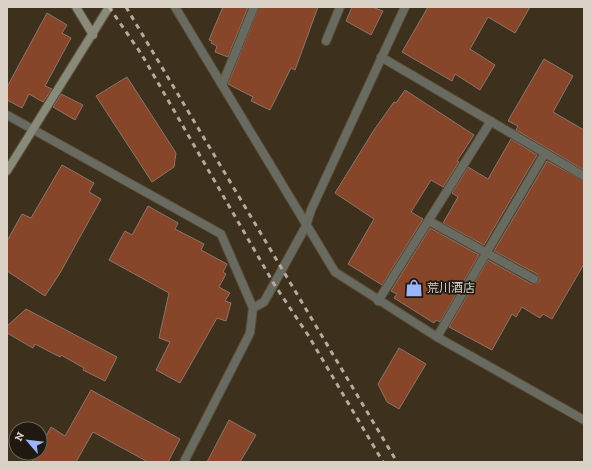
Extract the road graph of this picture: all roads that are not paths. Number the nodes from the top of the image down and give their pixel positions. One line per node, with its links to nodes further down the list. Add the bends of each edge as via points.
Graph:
1 (76, 7): 7 (main road)
2 (110, 7): 7 (main road)
3 (175, 7): 10 (street)
4 (254, 7): 10 (street)
5 (340, 7): 8 (street)
6 (404, 7): 9 (street)
7 (93, 35): 13 (main road)
8 (326, 41)
9 (381, 57): 12 (street); 18 (street)
10 (222, 85): 18 (street)
11 (7, 115): 13 (street)
12 (491, 121): 14 (street); 17 (street)
13 (34, 129): 15 (main road); 22 (street, via 221,234)
14 (545, 153): 16 (street); 19 (street)
15 (7, 170)
16 (584, 176)
17 (428, 221): 19 (street); 21 (street)
18 (306, 226): 21 (street, via 335,272); 22 (street, via 264,302)
19 (486, 253): 20 (street); 23 (street)
20 (534, 279)
21 (378, 301): 23 (street)
22 (253, 308): 25 (street, via 250,333)
23 (437, 337): 24 (street)
24 (584, 420)
25 (187, 461)

